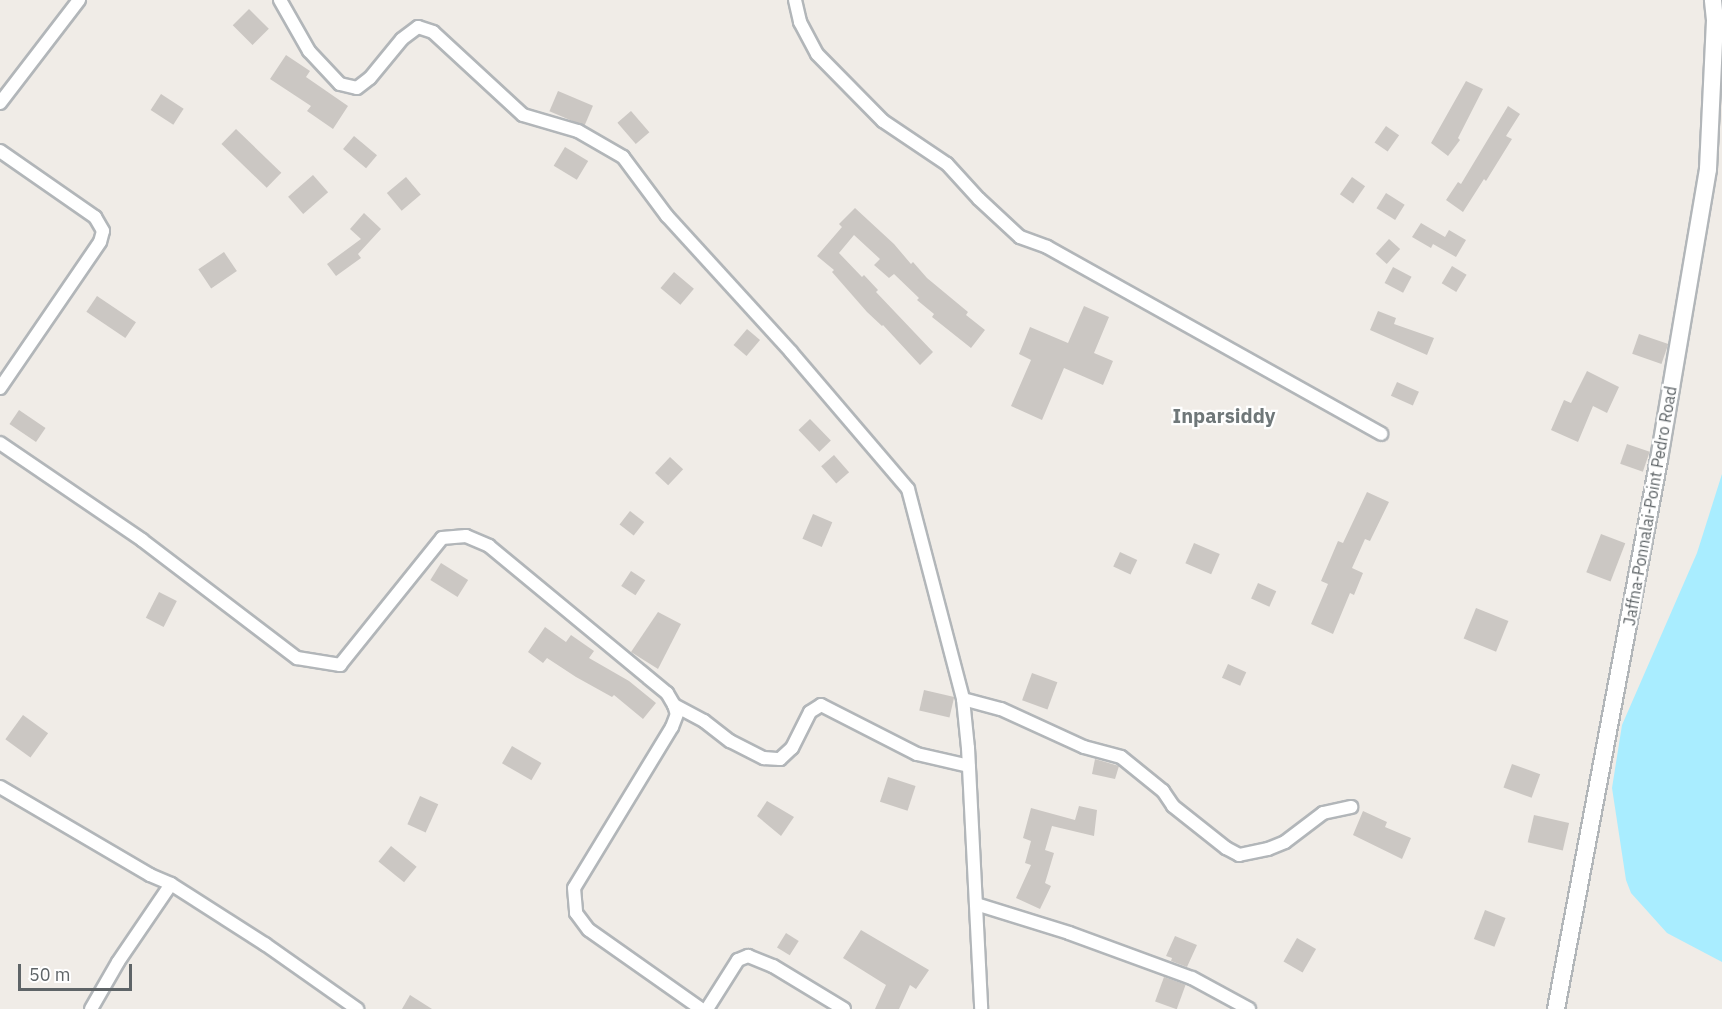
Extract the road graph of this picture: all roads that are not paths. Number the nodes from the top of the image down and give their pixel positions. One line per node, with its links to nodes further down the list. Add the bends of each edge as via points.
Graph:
1 (79, 0): 5 (street)
2 (280, 0): 10 (street, via 309,51 340,84 357,88 418,27 433,32 524,115 578,131 623,157 667,216 908,489)
3 (795, 0): 8 (street, via 800,22 817,54 883,121 947,164 1020,237 1047,247)
4 (1713, 0): 24 (main road, Jaffna-Ponnalai-Point Pedro Road, via 1708,170 1657,471)
5 (0, 103)
6 (0, 152): 7 (street, via 95,217 103,231 100,242)
7 (0, 388)
8 (1381, 434)
9 (0, 443): 11 (street, via 142,540 297,658 340,665 442,538 466,536 489,546 667,693)
10 (963, 699): 12 (street); 14 (street, via 1001,709 1084,747 1121,757 1163,791 1173,806 1239,855 1285,842 1323,813)
11 (674, 705): 12 (street, via 764,758 780,759 792,748 810,712 821,705 917,754); 19 (street, via 677,714 672,727 574,888 576,913 589,930)
12 (969, 766): 16 (street)
13 (0, 787): 15 (street)
14 (1351, 807)
15 (171, 884): 17 (street); 18 (street)
16 (976, 904): 22 (street); 23 (street, via 1192,978)
17 (91, 1009)
18 (357, 1009)
19 (701, 1009)
20 (706, 1009): 21 (street, via 738,960 748,956 773,966)
21 (844, 1009)
22 (981, 1009)
23 (1249, 1009)
24 (1557, 1009)

